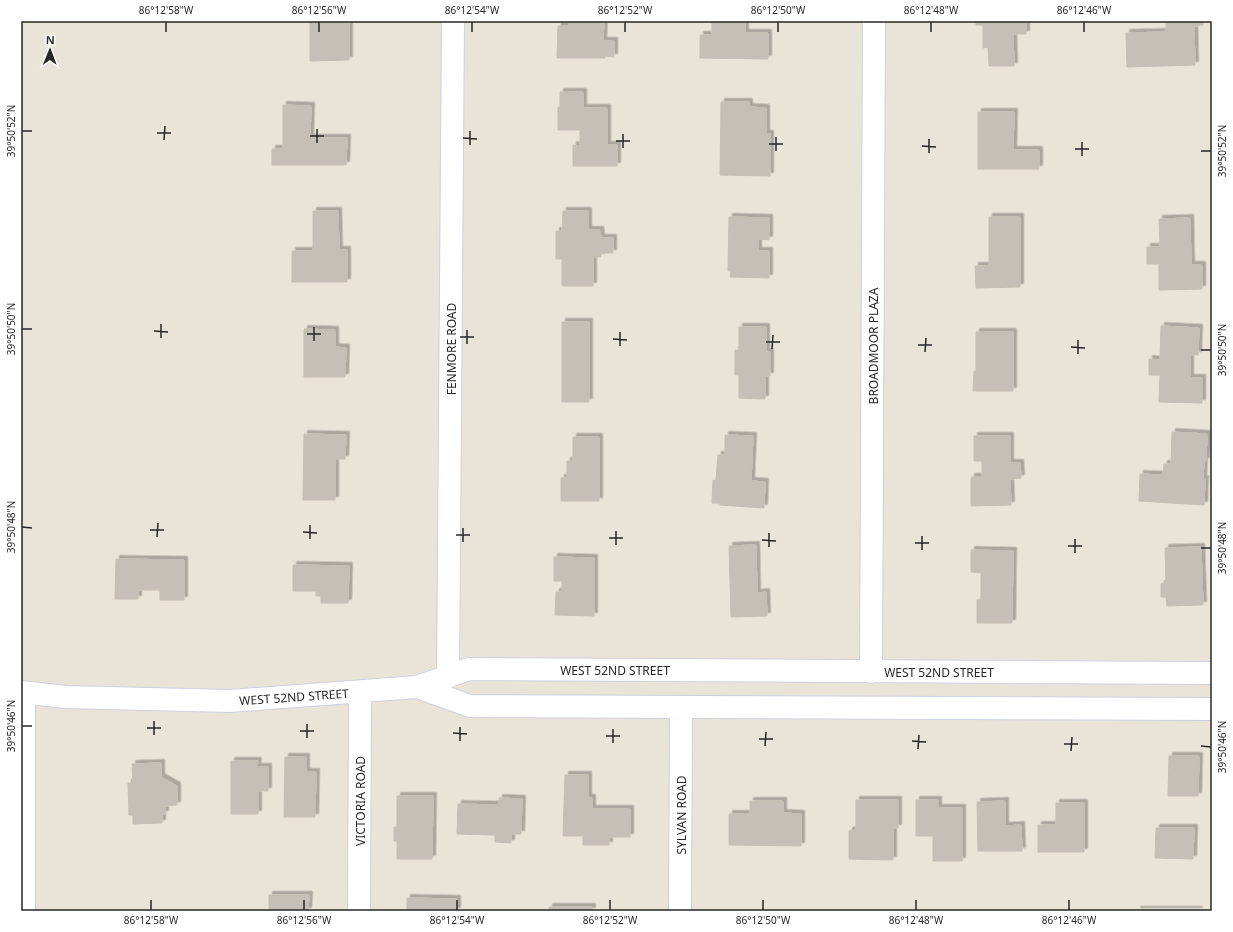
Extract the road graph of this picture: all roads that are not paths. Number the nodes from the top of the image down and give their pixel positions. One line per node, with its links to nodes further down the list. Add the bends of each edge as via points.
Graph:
1 (453, 21): 5 (street, FENMORE ROAD)
2 (874, 21): 3 (street, BROADMOOR PLAZA)
3 (871, 672): 4 (street, WEST 52ND STREET); 5 (street, WEST 52ND STREET, via 469,669)
4 (1212, 673)
5 (448, 677): 6 (street, WEST 52ND STREET)
6 (417, 688): 7 (street, WEST 52ND STREET); 9 (street, via 470,706)
7 (360, 692): 8 (street, WEST 52ND STREET, via 230,701 66,697); 12 (street, VICTORIA ROAD)
8 (23, 693): 11 (street)
9 (1212, 708)
10 (681, 718): 13 (street, SYLVAN ROAD)
11 (24, 911)
12 (359, 911)
13 (680, 911)

